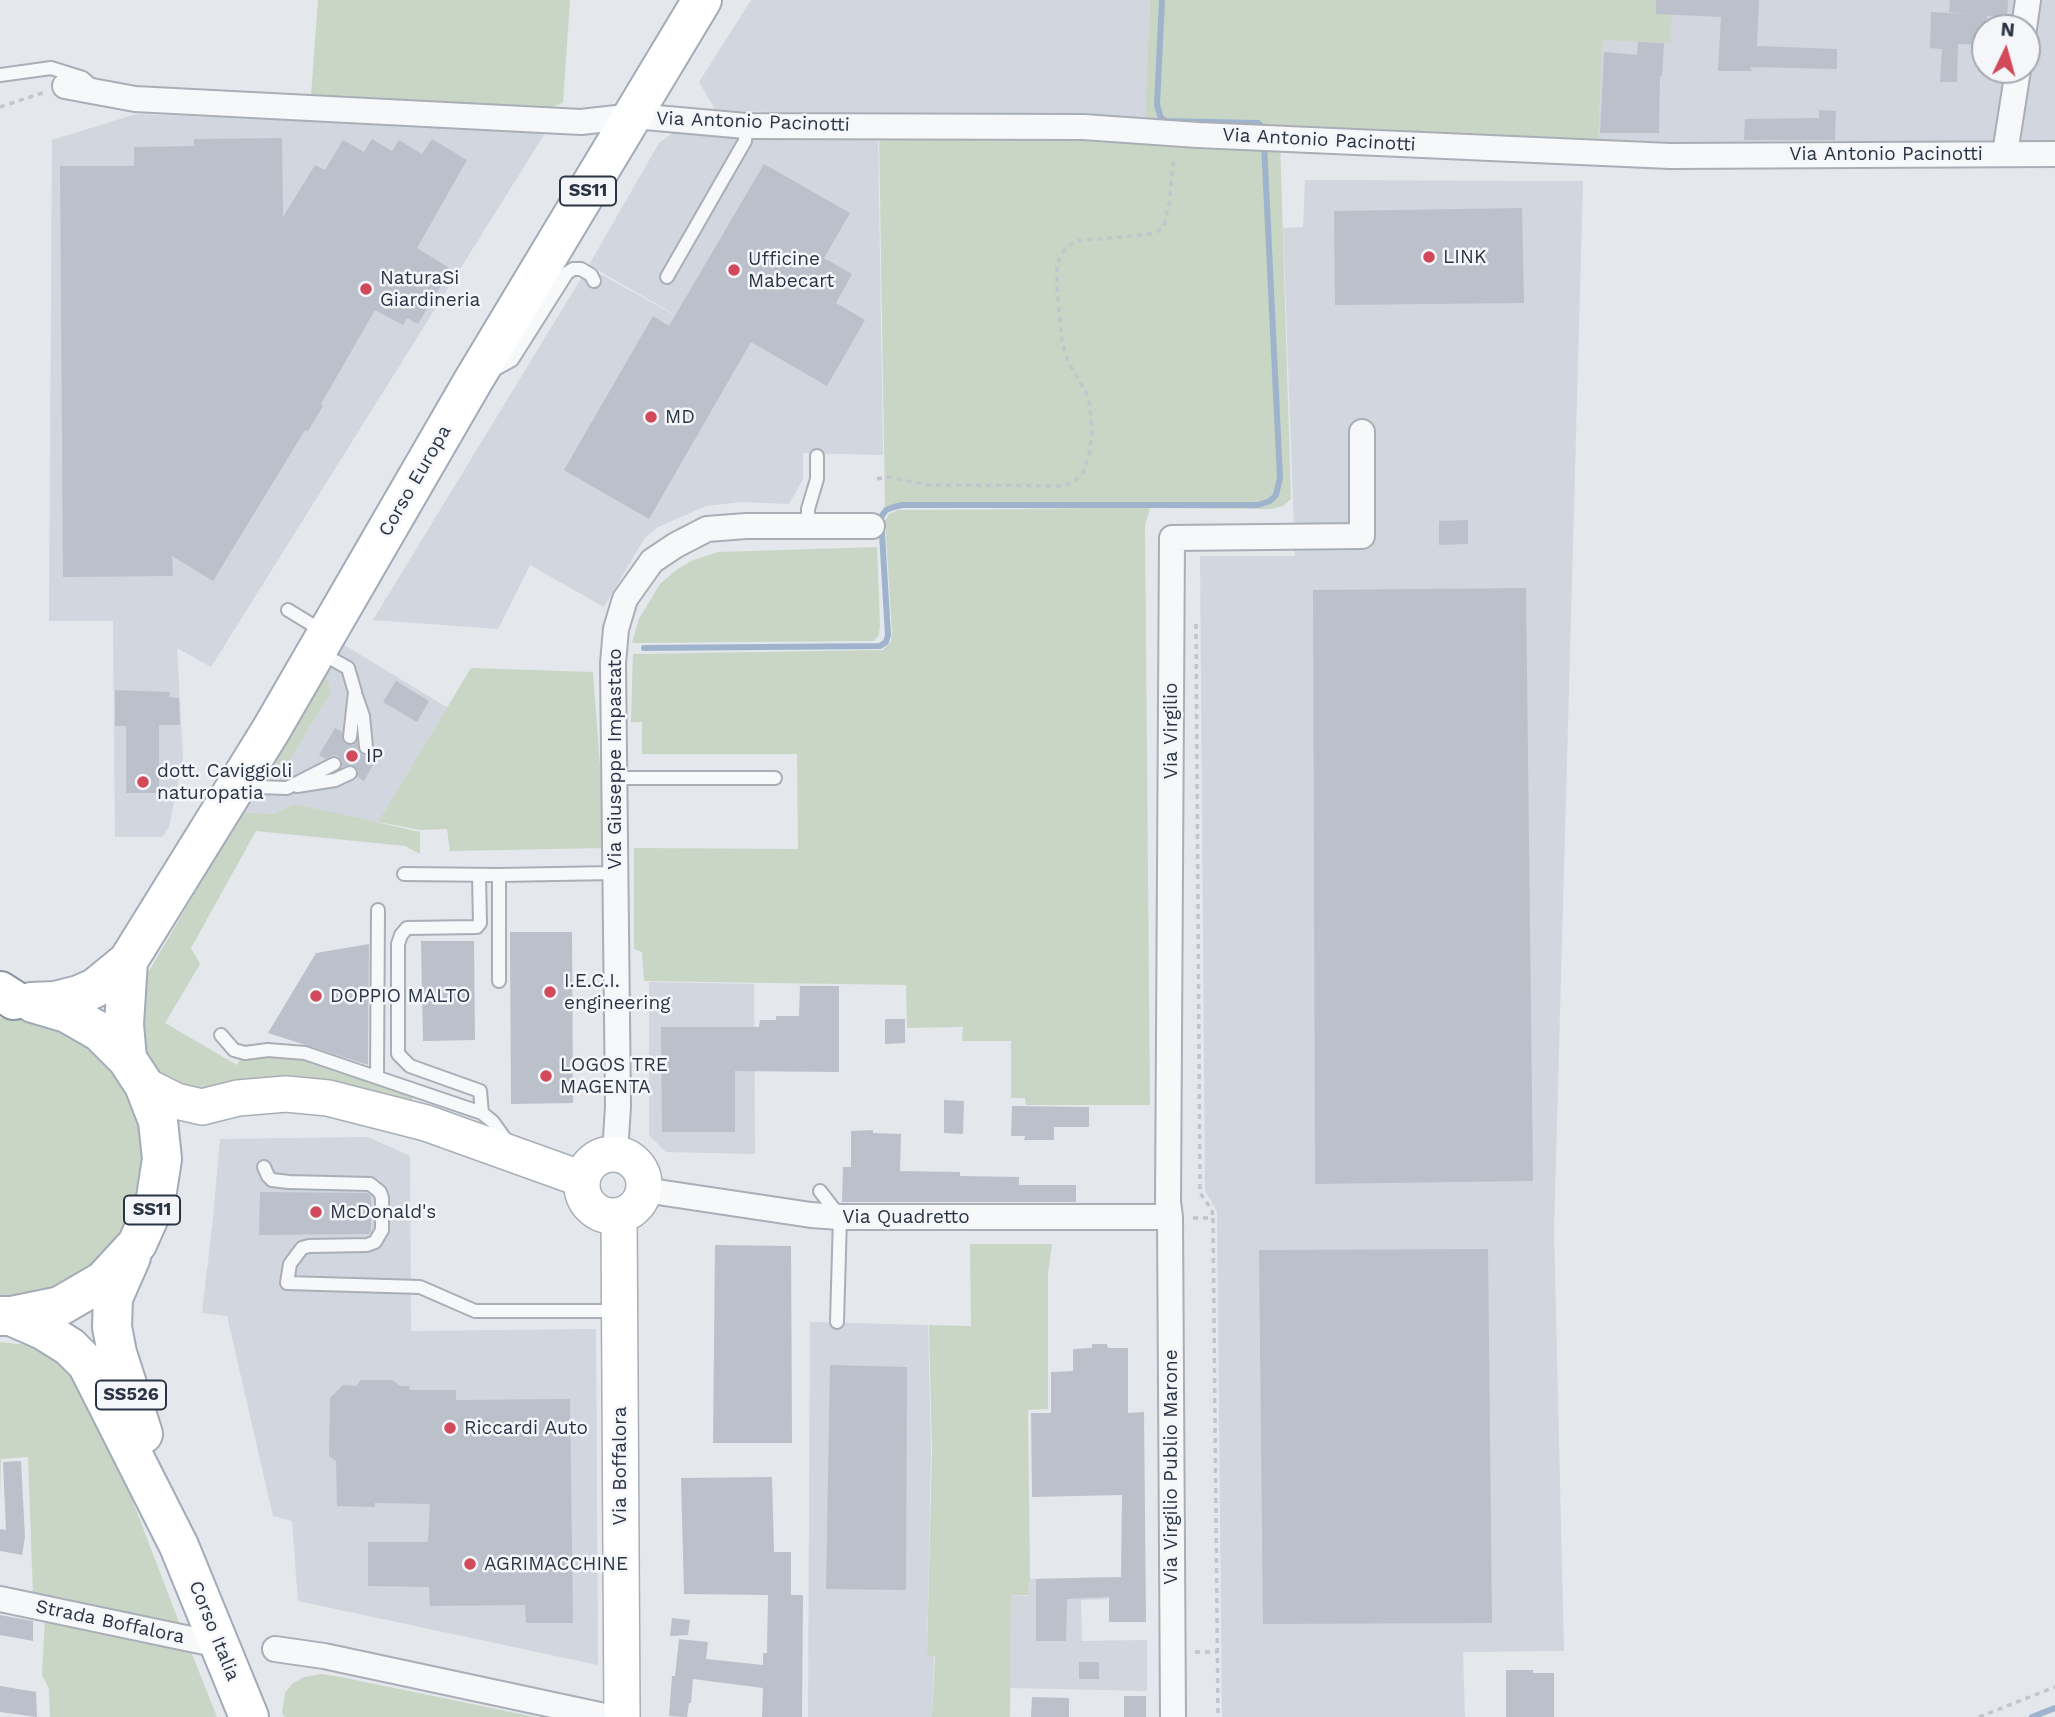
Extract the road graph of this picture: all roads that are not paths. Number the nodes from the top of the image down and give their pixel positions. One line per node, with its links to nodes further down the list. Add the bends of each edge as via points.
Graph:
1 (702, 0): 6 (main road, Corso Europa / SS11)
2 (0, 75): 5 (lane, via 51,68 83,78)
3 (2016, 84): 8 (street, Via Antonio Pacinotti)
4 (65, 86): 5 (street, Via Antonio Pacinotti)
5 (98, 92): 6 (street, Via Antonio Pacinotti, via 135,99 581,122)
6 (634, 116): 7 (street, Via Antonio Pacinotti); 12 (main road, Corso Europa / SS11)
7 (746, 126): 8 (street, Via Antonio Pacinotti, via 1083,127 1670,156); 10 (lane, via 745,141)
8 (2005, 153): 9 (street, Via Antonio Pacinotti)
9 (2055, 154)
10 (667, 277)
11 (594, 281): 12 (lane, via 581,269 567,273 512,360)
12 (473, 381): 18 (main road, Corso Europa / SS11)
13 (1362, 432): 50 (street, Via Virgilio, via 1362,536 1172,538)
14 (817, 456): 15 (lane)
15 (808, 526): 16 (street, Via Giuseppe Impastato); 24 (street, Via Giuseppe Impastato, via 707,529 652,561 625,599 615,629)
16 (872, 526)
17 (288, 610): 18 (lane)
18 (322, 642): 19 (lane, via 348,668); 26 (main road, Corso Europa / SS11)
19 (355, 692): 20 (lane); 21 (lane)
20 (350, 737)
21 (366, 747)
22 (334, 764): 27 (lane)
23 (350, 773): 27 (lane)
24 (614, 778): 25 (lane); 28 (street, Via Giuseppe Impastato)
25 (775, 778)
26 (241, 779): 27 (lane, via 257,788); 33 (main road, Corso Europa / SS11)
27 (287, 788)
28 (614, 873): 31 (lane); 41 (street, Via Giuseppe Impastato)
29 (404, 874): 30 (lane)
30 (479, 875): 31 (lane); 40 (lane, via 477,928 407,928 401,935 398,1054 410,1066 480,1091)
31 (499, 875): 34 (lane)
32 (378, 910): 38 (lane)
33 (128, 961): 35 (main road, Corso Europa, via 79,995 55,1001); 37 (main road, Corso Europa, via 124,1024)
34 (499, 981)
35 (11, 999): 37 (main road, Corso Europa / SS11, via 67,1013 100,1032)
36 (221, 1035): 38 (lane, via 234,1050 245,1053 305,1052)
37 (135, 1072): 39 (street, via 176,1101); 43 (main road, Corso Europa / SS11, via 158,1121)
38 (377, 1077): 40 (lane)
39 (202, 1107): 42 (street, via 286,1094 328,1098 426,1123); 43 (street, via 173,1137)
40 (482, 1113): 42 (lane)
41 (615, 1154): 45 (street, via 596,1158); 46 (street, via 639,1168)
42 (520, 1157): 45 (street)
43 (162, 1159): 51 (main road, Corso Europa / SS11, via 156,1203)
44 (264, 1167): 52 (lane, via 272,1180 370,1184 382,1198 382,1230 375,1242 302,1248 290,1264 287,1283 420,1287 475,1311)
45 (582, 1179): 48 (street, via 590,1208)
46 (644, 1190): 48 (street, via 634,1209); 49 (street, Via Quadretto)
47 (820, 1191): 49 (lane)
48 (619, 1216): 52 (street, Via Boffalora)
49 (840, 1217): 50 (street, Via Quadretto); 54 (lane)
50 (1170, 1217): 62 (street, Via Virgilio Publio Marone)
51 (137, 1244): 53 (main road, Corso Europa / SS11, via 103,1281 60,1306); 55 (main road, SS526, via 113,1298 112,1327)
52 (619, 1311): 61 (street, Via Boffalora)
53 (5, 1316): 55 (main road, SS526, via 52,1336 87,1364)
54 (837, 1322)
55 (179, 1546): 57 (main road, Corso Italia / SS526)
56 (0, 1599): 57 (street, Strada Boffalora)
57 (219, 1645): 59 (main road, Corso Italia / SS526)
58 (275, 1649): 60 (street)
59 (249, 1717)
60 (609, 1717)
61 (622, 1717)
62 (1174, 1717)

